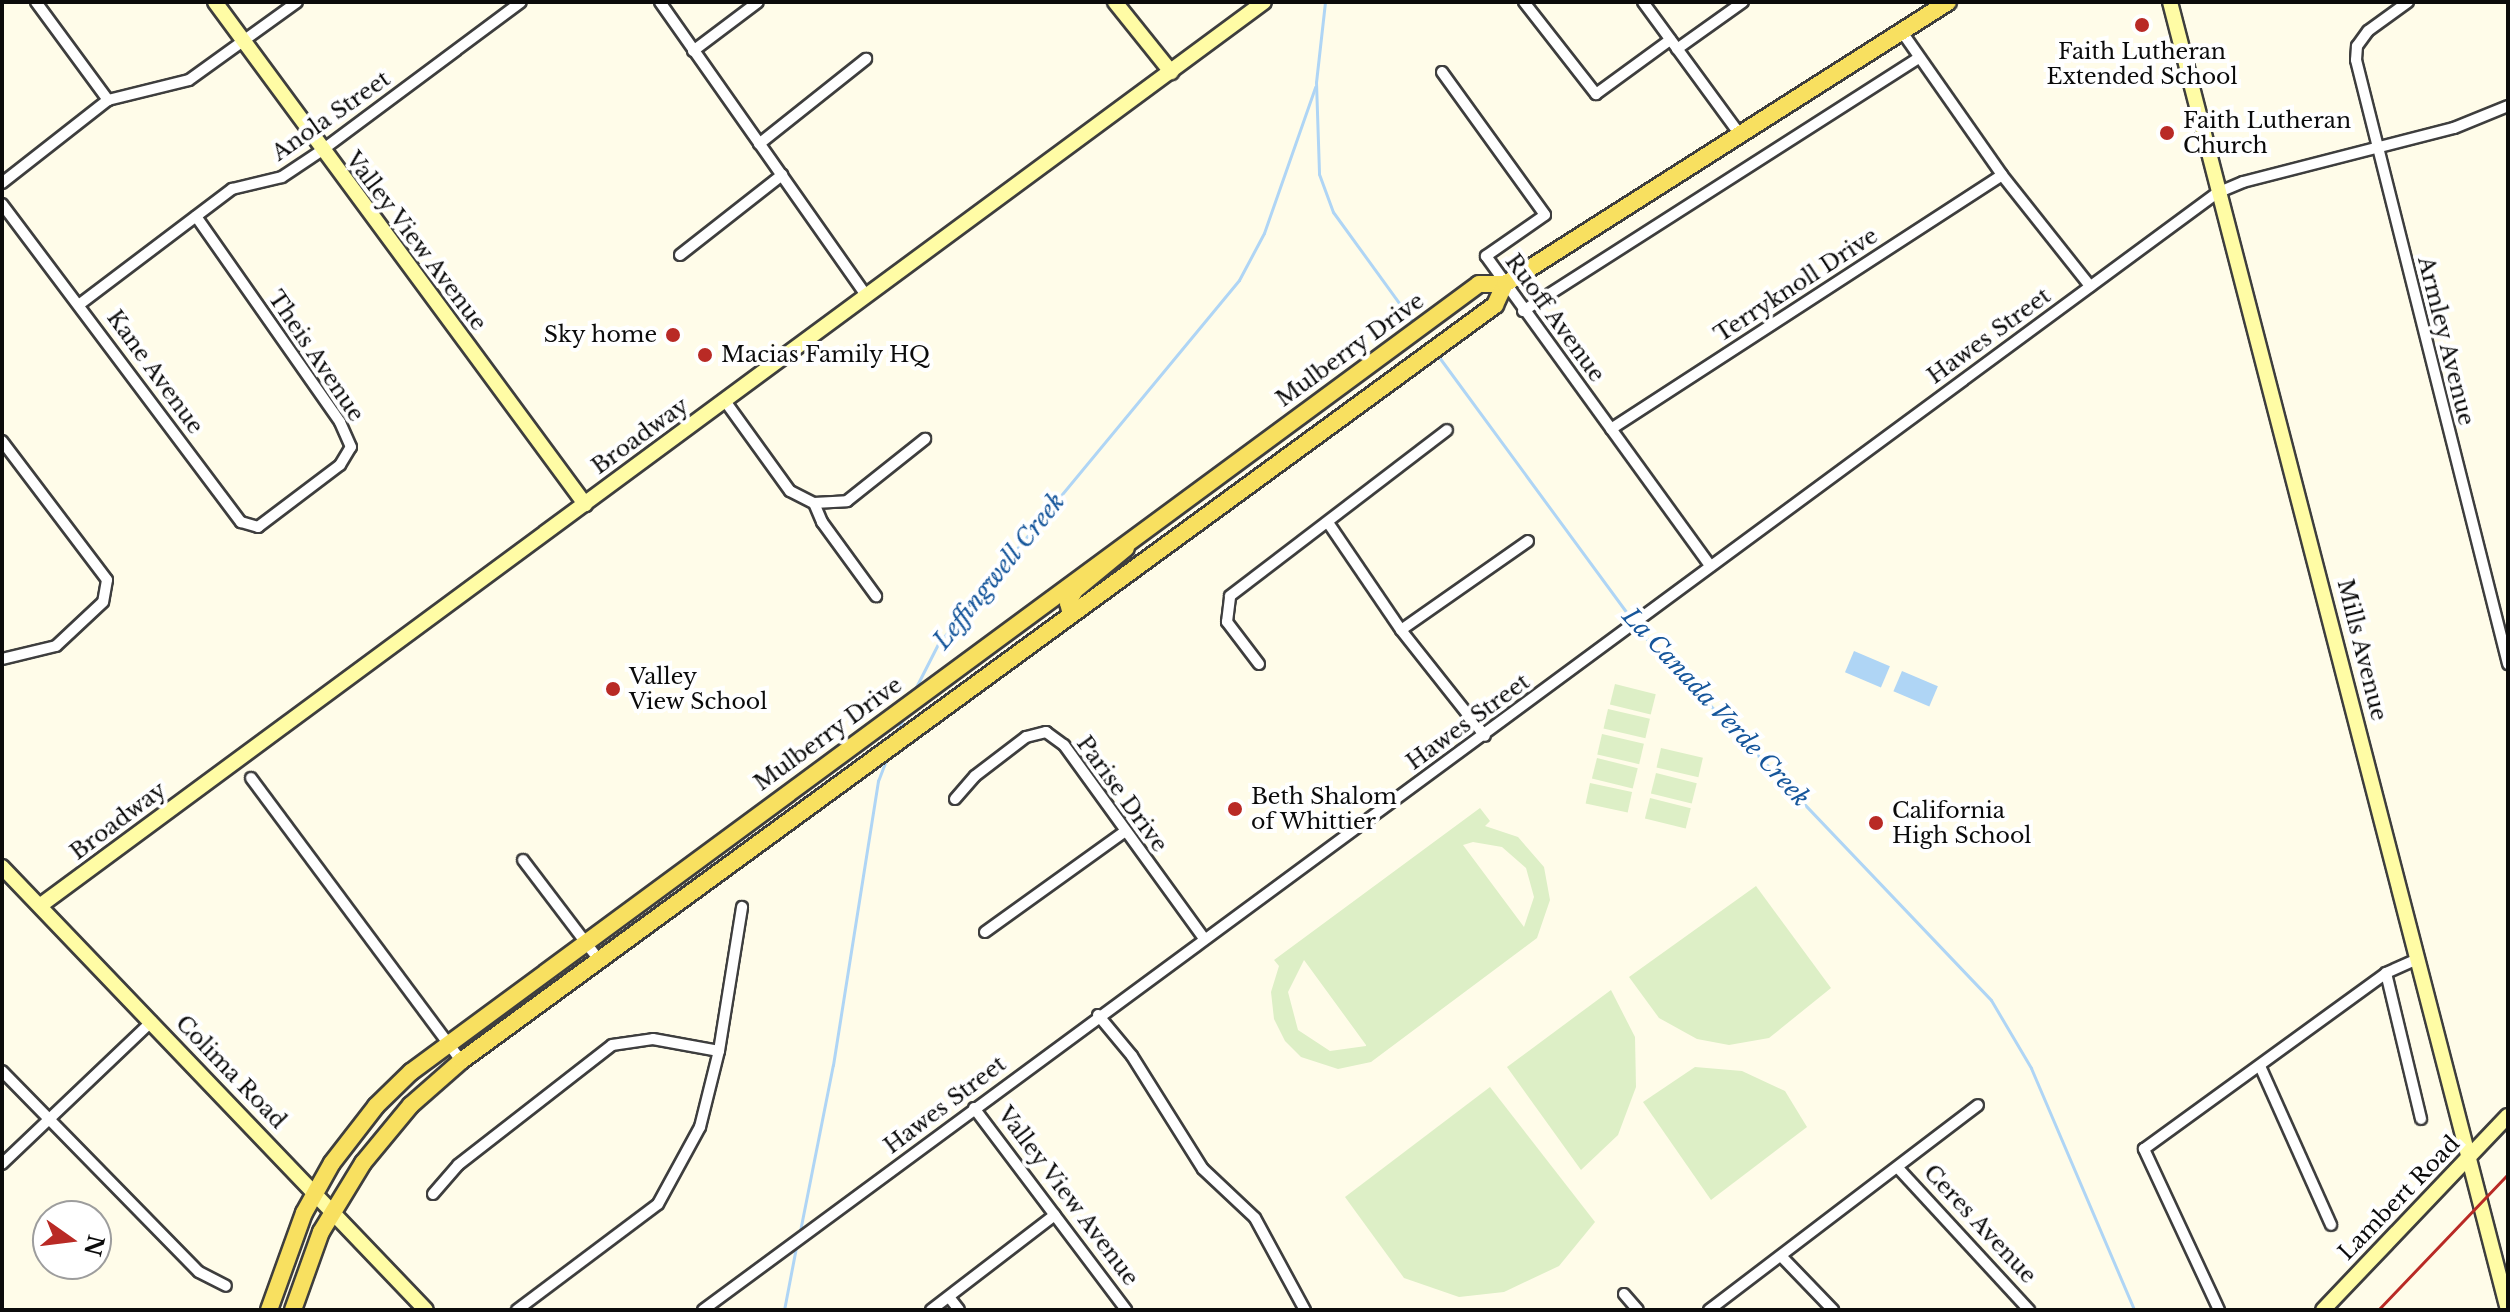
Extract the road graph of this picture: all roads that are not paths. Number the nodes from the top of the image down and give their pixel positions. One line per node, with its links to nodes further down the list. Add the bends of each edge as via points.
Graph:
1 (36, 2): 23 (street)
2 (215, 2): 16 (street, Valley View Avenue)
3 (297, 2): 16 (street)
4 (521, 2): 28 (street, Anola Street)
5 (660, 2): 18 (street)
6 (758, 2): 18 (street)
7 (1115, 2): 21 (street)
8 (1264, 2): 21 (street, Broadway)
9 (1524, 2): 17 (street, via 1596,94)
10 (1643, 2): 17 (street)
11 (1743, 2): 17 (street)
12 (1948, 2): 15 (main road, Mulberry Drive)
13 (2170, 2): 32 (street, Mills Avenue)
14 (2408, 2): 27 (street, Armley Avenue, via 2368,31 2357,46)
15 (1902, 32): 19 (street); 25 (main road, Mulberry Drive)
16 (242, 43): 23 (street, via 189,80 138,88); 28 (street, Valley View Avenue)
17 (1674, 44): 25 (street)
18 (693, 51): 26 (street)
19 (1919, 58): 30 (street); 40 (street)
20 (866, 59): 26 (street)
21 (1171, 72): 38 (street, Broadway)
22 (1442, 72): 36 (street, Ruoff Avenue, via 1545,215 1486,256)
23 (108, 100): 31 (street)
24 (2508, 106): 27 (street, Hawes Street, via 2454,128)
25 (1741, 136): 36 (main road, Mulberry Drive)
26 (759, 144): 29 (street)
27 (2376, 146): 32 (street, Hawes Street); 58 (street, Armley Avenue)
28 (321, 151): 34 (street, Anola Street, via 282,177 232,189); 48 (street, Valley View Avenue)
29 (782, 175): 35 (street); 38 (street)
30 (2002, 175): 37 (street); 42 (street, Terryknoll Drive)
31 (2, 183)
32 (2217, 193): 37 (street, Hawes Street); 70 (street, Mills Avenue)
33 (2, 204): 39 (street, Kane Avenue)
34 (196, 216): 39 (street, Anola Street); 47 (street, Theis Avenue, via 340,422 351,447 340,465)
35 (680, 255)
36 (1505, 284): 40 (street, Ruoff Avenue); 50 (main road, Mulberry Drive, via 1479,284); 54 (main road, Mulberry Drive, via 1495,305)
37 (2090, 286): 52 (street, Hawes Street)
38 (867, 296): 41 (street, Broadway)
39 (80, 304): 47 (street, Kane Avenue, via 241,522 258,527)
40 (1523, 311): 42 (street, Ruoff Avenue)
41 (725, 401): 46 (street, via 790,491); 48 (street, Broadway)
42 (1611, 429): 52 (street, Ruoff Avenue)
43 (1447, 430): 49 (street)
44 (925, 439): 46 (street, via 847,501)
45 (2, 441): 56 (street, via 107,580 103,602 56,646)
46 (814, 503): 53 (street)
47 (287, 504)
48 (585, 504): 65 (street, Broadway)
49 (1329, 524): 55 (street); 57 (street, via 1230,596 1227,622)
50 (1139, 531): 54 (main road, via 1111,565 1075,590 1068,603); 69 (main road, Mulberry Drive)
51 (1528, 541): 55 (street)
52 (1710, 565): 59 (street, Hawes Street)
53 (876, 596)
54 (1071, 614): 71 (main road, Mulberry Drive)
55 (1401, 630): 59 (street)
56 (2, 659)
57 (1259, 664)
58 (2508, 664)
59 (1485, 736): 68 (street, Hawes Street)
60 (251, 778): 75 (street)
61 (955, 799): 62 (street, Parise Drive, via 975,776 1026,737 1046,732 1064,745)
62 (1123, 833): 67 (street); 68 (street, Parise Drive)
63 (523, 860): 69 (street)
64 (2, 867): 65 (street, Colima Road)
65 (41, 905): 74 (street, Colima Road)
66 (742, 907): 76 (street)
67 (985, 932)
68 (1203, 937): 73 (street, Hawes Street)
69 (586, 938): 71 (street); 75 (main road, Mulberry Drive)
70 (2418, 959): 72 (street); 85 (street, Mills Avenue)
71 (599, 960): 77 (main road, Mulberry Drive)
72 (2386, 973): 78 (street); 84 (street)
73 (1098, 1015): 81 (street, Hawes Street); 105 (street, via 1132,1056 1203,1169 1255,1218)
74 (152, 1021): 83 (street); 88 (street, Colima Road)
75 (449, 1040): 77 (street); 88 (main road, Mulberry Drive, via 376,1106)
76 (719, 1051): 89 (street, via 653,1039 612,1045 458,1165); 100 (street, via 700,1127 658,1204)
77 (461, 1061): 90 (main road, Mulberry Drive, via 411,1105)
78 (2260, 1066): 92 (street); 110 (street, via 2144,1149)
79 (2, 1071): 83 (street)
80 (1978, 1105): 87 (street)
81 (974, 1108): 91 (street, Valley View Avenue); 101 (street, Hawes Street)
82 (2508, 1116): 85 (street, Lambert Road)
83 (53, 1118): 86 (street); 94 (street, via 199,1272)
84 (2421, 1119)
85 (2469, 1156): 111 (street, Lambert Road); 112 (street, Mills Avenue)
86 (2, 1164)
87 (1899, 1169): 93 (street); 109 (street, Ceres Avenue)
88 (316, 1191): 90 (street, Colima Road); 97 (main road, Mulberry Drive, via 284,1260)
89 (433, 1194)
90 (333, 1209): 98 (main road, Mulberry Drive); 99 (street, Colima Road)
91 (1055, 1215): 96 (street); 104 (street, Valley View Avenue)
92 (2331, 1225)
93 (1782, 1257): 107 (street); 108 (street)
94 (226, 1286)
95 (1624, 1294): 106 (street)
96 (949, 1297): 102 (street); 103 (street)
97 (269, 1310)
98 (293, 1310)
99 (426, 1310)
100 (517, 1310)
101 (703, 1310)
102 (931, 1310)
103 (959, 1310)
104 (1126, 1310)
105 (1305, 1310)
106 (1638, 1310)
107 (1709, 1310)
108 (1833, 1310)
109 (2029, 1310)
110 (2219, 1310)
111 (2323, 1310)
112 (2508, 1310)

